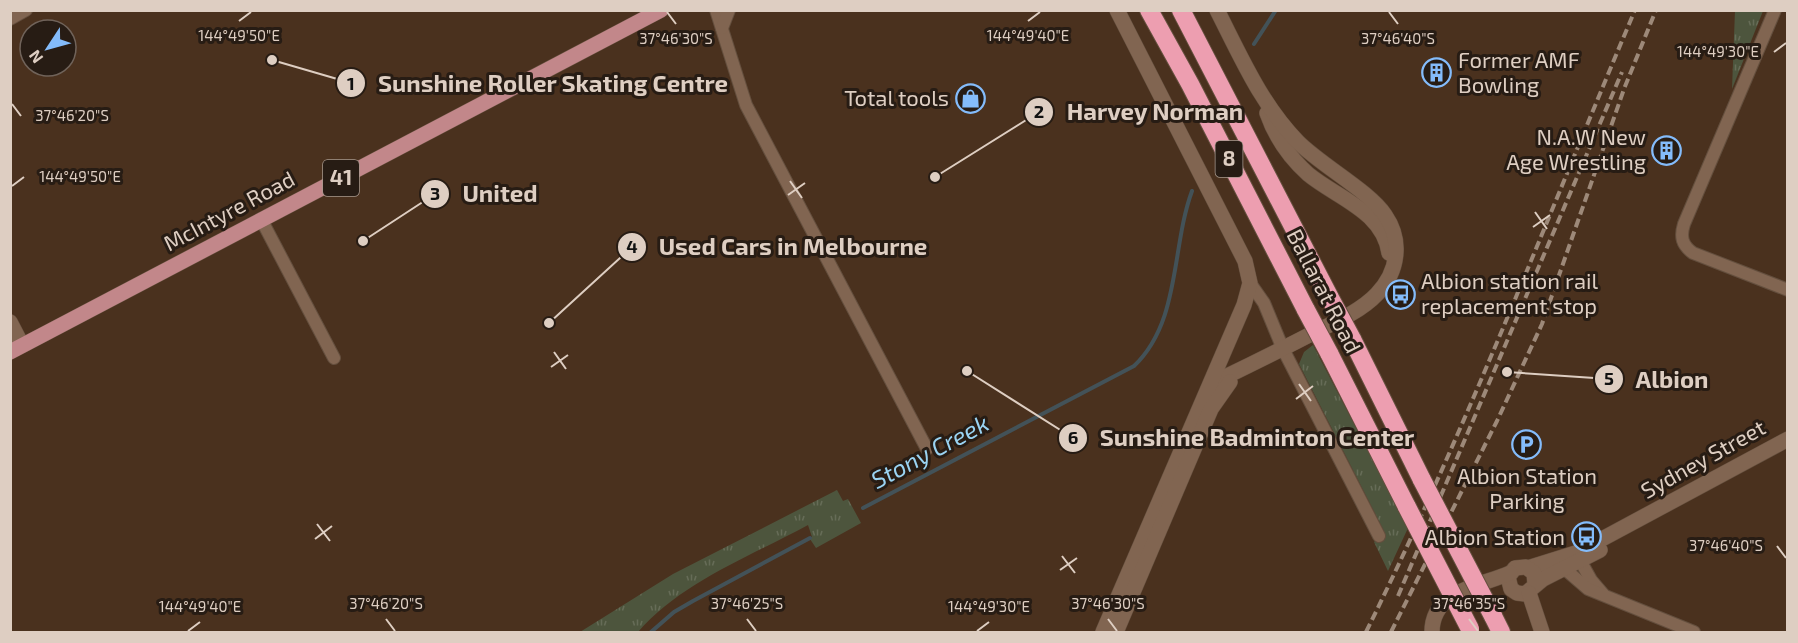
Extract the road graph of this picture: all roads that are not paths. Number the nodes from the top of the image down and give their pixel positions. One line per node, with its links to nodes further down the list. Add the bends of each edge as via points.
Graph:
1 (26, 10): 10 (street)
2 (661, 10): 12 (main road, McIntyre Road / 41)
3 (716, 10): 11 (street)
4 (729, 10): 11 (street)
5 (1117, 10): 13 (main road, via 1245,261)
6 (1149, 10): 32 (highway, Ballarat Road / 8, bridge)
7 (1181, 10): 31 (highway, Ballarat Road / 8, bridge)
8 (1217, 10): 17 (main road, via 1262,98 1297,148 1374,203 1395,234 1395,263 1370,301)
9 (1775, 10): 14 (street, via 1684,224 1683,243 1693,253)
10 (10, 19)
11 (723, 28): 22 (street, via 746,105)
12 (261, 219): 16 (main road, McIntyre Road / 41); 18 (street)
13 (1250, 283): 17 (street, via 1264,303); 20 (main road)
14 (1788, 291)
15 (10, 322): 16 (main road)
16 (16, 349)
17 (1283, 349): 19 (main road); 24 (street)
18 (334, 358)
19 (1246, 368): 20 (main road, via 1218,382); 23 (main road, via 1214,403)
20 (1206, 394): 23 (main road)
21 (1788, 439): 25 (main road, Sydney Street)
22 (927, 449)
23 (1173, 483): 33 (main road)
24 (1379, 536)
25 (1578, 557): 26 (main road, Sydney Street); 27 (main road, Sydney Street); 30 (street)
26 (1528, 568): 28 (main road, via 1518,567); 29 (main road, via 1534,573)
27 (1566, 570): 29 (main road, Sydney Street); 30 (street, via 1588,589)
28 (1510, 573): 29 (main road, via 1509,585 1514,591 1521,594); 34 (main road, via 1448,598 1438,612)
29 (1532, 589): 35 (main road)
30 (1604, 594): 36 (street)
31 (1497, 624)
32 (1471, 631)
33 (1109, 632)
34 (1432, 633)
35 (1542, 633)
36 (1694, 633)

